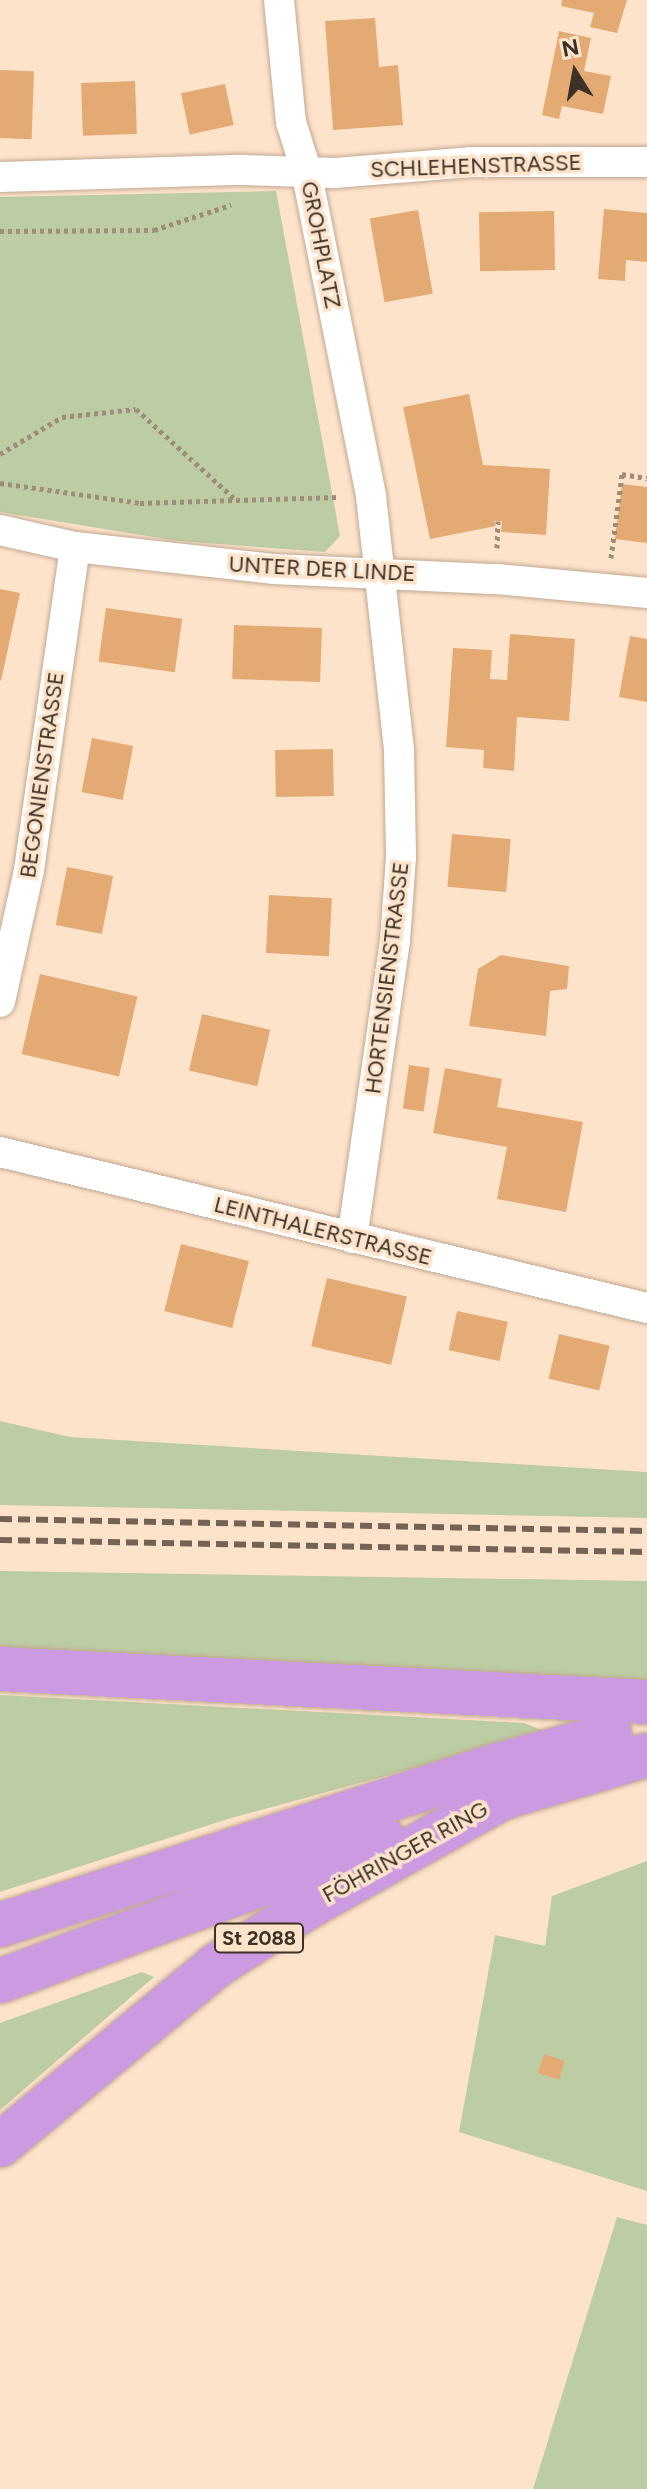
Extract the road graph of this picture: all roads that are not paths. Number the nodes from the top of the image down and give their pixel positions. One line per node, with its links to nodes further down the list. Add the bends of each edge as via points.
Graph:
1 (279, 0): 3 (street, via 291,122)
2 (646, 156): 3 (street, SCHLEHENSTRASSE)
3 (306, 170): 4 (street, GROHPLATZ); 7 (street, GROHPLATZ)
4 (0, 177)
5 (0, 530): 6 (street, UNTER DER LINDE)
6 (75, 547): 7 (street, UNTER DER LINDE, via 273,569); 9 (street, BEGONIENSTRASSE, via 29,870)
7 (383, 573): 8 (street, UNTER DER LINDE); 11 (street, HORTENSIENSTRASSE, via 399,751 401,857 393,955)
8 (647, 593)
9 (0, 1002)
10 (0, 1152): 11 (street, LEINTHALERSTRASSE)
11 (352, 1238): 12 (street, LEINTHALERSTRASSE)
12 (647, 1308)
13 (0, 1669): 14 (highway)
14 (647, 1702)
15 (647, 1727): 18 (highway, via 495,1766)
16 (647, 1755): 17 (highway, FÖHRINGER RING / St 2088)
17 (502, 1798): 19 (highway); 20 (highway, FÖHRINGER RING / St 2088, via 306,1908 217,1965)
18 (0, 1925)
19 (0, 1981)
20 (0, 2145)

